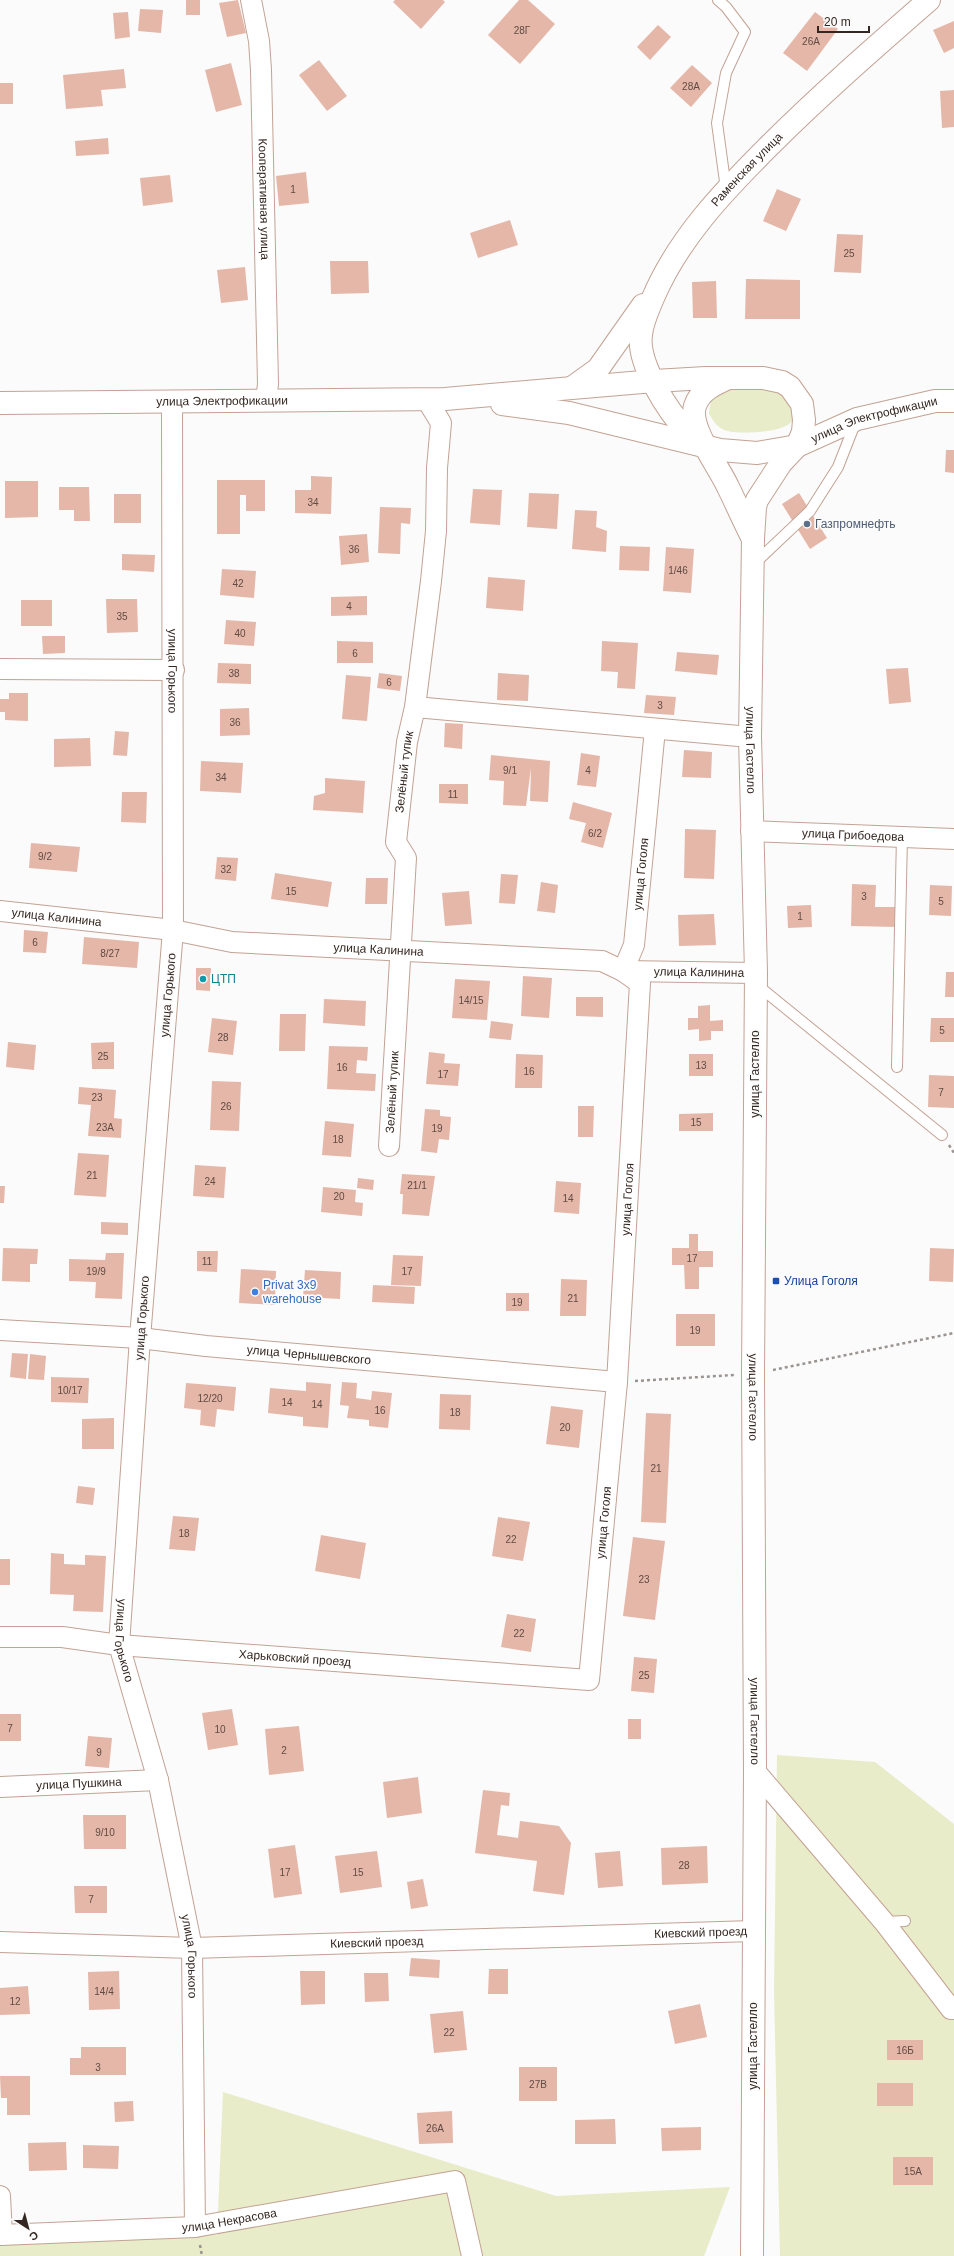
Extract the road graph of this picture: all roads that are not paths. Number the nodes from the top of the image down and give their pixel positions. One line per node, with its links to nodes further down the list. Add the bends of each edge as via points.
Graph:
1 (251, 0): 10 (street, Кооперативная улица, via 259,41 261,70 268,384)
2 (718, 0): 4 (lane, via 745,32 726,73 717,123)
3 (929, 0): 4 (main road, Раменская улица, via 820,96)
4 (726, 190): 5 (main road, Раменская улица, via 685,241)
5 (663, 274): 7 (main road, Раменская улица, via 645,317 641,335 643,360); 8 (main road, via 603,363 585,380)
6 (727, 378): 7 (main road); 15 (main road, via 700,395 694,407 695,420); 16 (main road, via 763,378 782,382 790,387 802,404 804,420 803,432)
7 (654, 381): 8 (main road); 15 (main road, Раменская улица, via 675,416 688,432)
8 (572, 387): 11 (main road)
9 (172, 400): 10 (main road, улица Электрофикации); 13 (main road, улица Электрофикации); 20 (street, улица Горького)
10 (266, 400): 11 (main road, улица Электрофикации)
11 (436, 400): 15 (main road, via 528,406 569,413); 21 (street, Зелёный тупик, via 441,423 436,531)
12 (954, 401): 14 (main road, улица Электрофикации, via 928,403)
13 (0, 403)
14 (857, 419): 16 (main road, улица Электрофикации); 18 (lane, via 838,467 810,511)
15 (706, 446): 16 (main road, via 720,450 757,453); 17 (main road, улица Гастелло)
16 (797, 446): 17 (main road, улица Гастелло, via 781,464 757,500)
17 (753, 539): 18 (main road, улица Гастелло)
18 (754, 564): 23 (main road, улица Гастелло)
19 (0, 669): 20 (street)
20 (174, 670): 28 (street, улица Горького)
21 (415, 707): 22 (street); 29 (street, Зелёный тупик, via 407,742 396,842 406,858)
22 (655, 729): 23 (street); 30 (street, улица Гоголя, via 634,945)
23 (750, 737): 24 (main road, улица Гастелло)
24 (751, 831): 25 (street, улица Грибоедова); 31 (main road, улица Гастелло)
25 (902, 836): 26 (street, улица Грибоедова); 32 (lane)
26 (954, 839)
27 (0, 911): 28 (street, улица Калинина)
28 (173, 930): 29 (street, улица Калинина, via 232,942); 36 (street, улица Горького)
29 (400, 952): 30 (street, улица Калинина, via 602,960); 34 (street, Зелёный тупик)
30 (623, 971): 31 (street, улица Калинина); 37 (street, улица Гоголя, via 640,983)
31 (756, 979): 33 (lane); 41 (main road, улица Гастелло, via 753,1374)
32 (898, 1067)
33 (942, 1135)
34 (389, 1146)
35 (0, 1330): 36 (street, улица Чернышевского)
36 (140, 1338): 37 (street, улица Чернышевского); 39 (street, улица Горького)
37 (617, 1382): 40 (street, улица Гоголя)
38 (0, 1637): 39 (street, Харьковский проезд, via 62,1637)
39 (119, 1645): 40 (street, Харьковский проезд); 42 (street, улица Горького)
40 (589, 1680)
41 (755, 1771): 45 (street); 46 (main road, улица Гастелло)
42 (158, 1780): 43 (street, улица Пушкина); 48 (street, улица Горького)
43 (0, 1787)
44 (905, 1921): 45 (lane)
45 (884, 1922): 49 (street)
46 (753, 1932): 48 (street, Киевский проезд); 54 (main road, улица Гастелло)
47 (0, 1942): 48 (street, Киевский проезд)
48 (192, 1948): 51 (street, улица Горького)
49 (954, 2010)
50 (0, 2196): 52 (street)
51 (195, 2227): 52 (street, улица Некрасова); 53 (street, улица Некрасова, via 455,2181)
52 (1, 2235)
53 (472, 2256)
54 (752, 2256)

